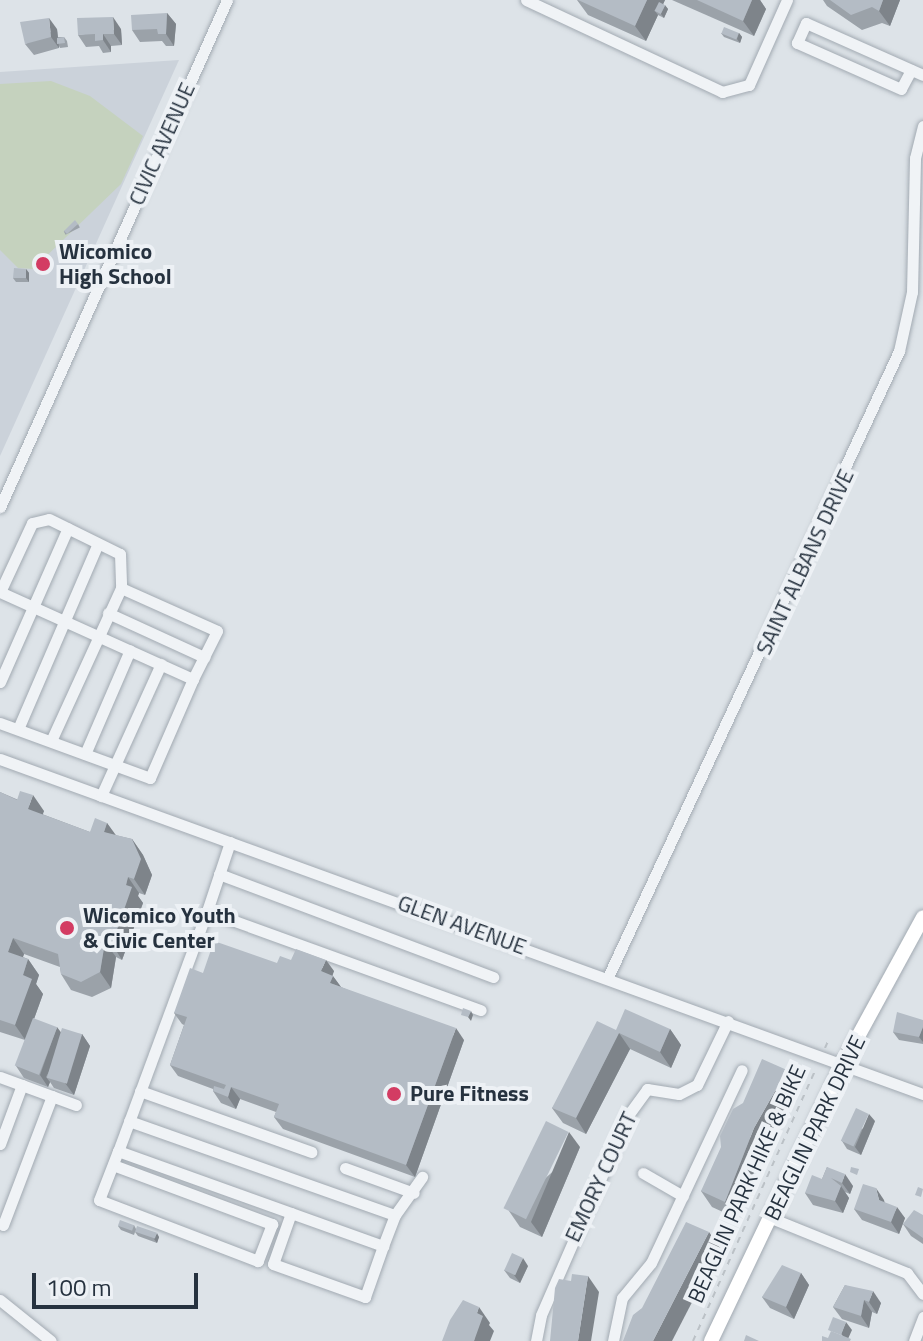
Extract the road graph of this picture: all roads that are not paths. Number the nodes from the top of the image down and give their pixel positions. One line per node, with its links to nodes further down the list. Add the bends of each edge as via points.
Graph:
1 (227, 0): 7 (street, CIVIC AVENUE)
2 (526, 0): 3 (street, via 722,92 749,85)
3 (787, 0)
4 (911, 70): 4 (street, via 806,23 797,43 901,89); 5 (street)
5 (923, 75)
6 (923, 126): 33 (street, SAINT ALBANS DRIVE, via 915,158 912,292 899,351)
7 (0, 507)
8 (68, 528): 9 (street); 11 (street, via 49,519 32,523); 12 (street)
9 (98, 543): 10 (street, via 120,554); 14 (street)
10 (121, 588): 13 (street); 17 (street, via 217,631)
11 (0, 592): 12 (street)
12 (34, 607): 14 (street); 20 (street)
13 (108, 613): 15 (street); 17 (street)
14 (63, 620): 15 (street); 22 (street)
15 (97, 635): 16 (street); 23 (street)
16 (130, 650): 18 (street); 24 (street)
17 (204, 657): 19 (street)
18 (161, 664): 19 (street); 26 (street)
19 (193, 679): 26 (street, via 150,778)
20 (0, 682)
21 (0, 723): 22 (street)
22 (18, 729): 23 (street)
23 (51, 741): 24 (street)
24 (85, 754): 26 (street)
25 (0, 759): 27 (street, GLEN AVENUE)
26 (115, 765): 27 (street)
27 (101, 796): 28 (street, GLEN AVENUE)
28 (230, 842): 29 (street); 33 (street, GLEN AVENUE)
29 (219, 874): 30 (street); 32 (street)
30 (207, 911): 34 (street); 40 (street)
31 (923, 917): 36 (main road, BEAGLIN PARK DRIVE)
32 (493, 977)
33 (608, 977): 35 (street, GLEN AVENUE)
34 (481, 1010)
35 (728, 1021): 36 (street, GLEN AVENUE); 63 (street, EMORY COURT, via 697,1085 679,1094 647,1089 629,1114 541,1315)
36 (843, 1064): 41 (street, GLEN AVENUE); 56 (main road, BEAGLIN PARK DRIVE)
37 (742, 1070): 53 (street)
38 (0, 1077): 39 (street)
39 (22, 1085): 42 (street); 45 (street)
40 (140, 1091): 44 (street); 47 (street)
41 (923, 1094)
42 (52, 1096): 43 (street); 57 (street)
43 (76, 1105)
44 (129, 1121): 46 (street); 55 (street)
45 (0, 1144)
46 (118, 1151): 48 (street); 54 (street)
47 (311, 1152)
48 (113, 1165): 48 (street, via 99,1200 258,1261 272,1224)
49 (345, 1168): 52 (street)
50 (643, 1173): 53 (street)
51 (422, 1177): 52 (street)
52 (414, 1193): 55 (street)
53 (683, 1196): 64 (street, via 651,1263 622,1298)
54 (291, 1213): 58 (street); 58 (street, via 273,1264 365,1297)
55 (395, 1215): 58 (street)
56 (771, 1218): 59 (street, via 907,1273); 65 (main road, BEAGLIN PARK DRIVE)
57 (3, 1225)
58 (383, 1246)
59 (923, 1294)
60 (0, 1300): 62 (street)
61 (923, 1317): 66 (street)
62 (51, 1341)
63 (536, 1341)
64 (613, 1341)
65 (711, 1341)
66 (914, 1341)

